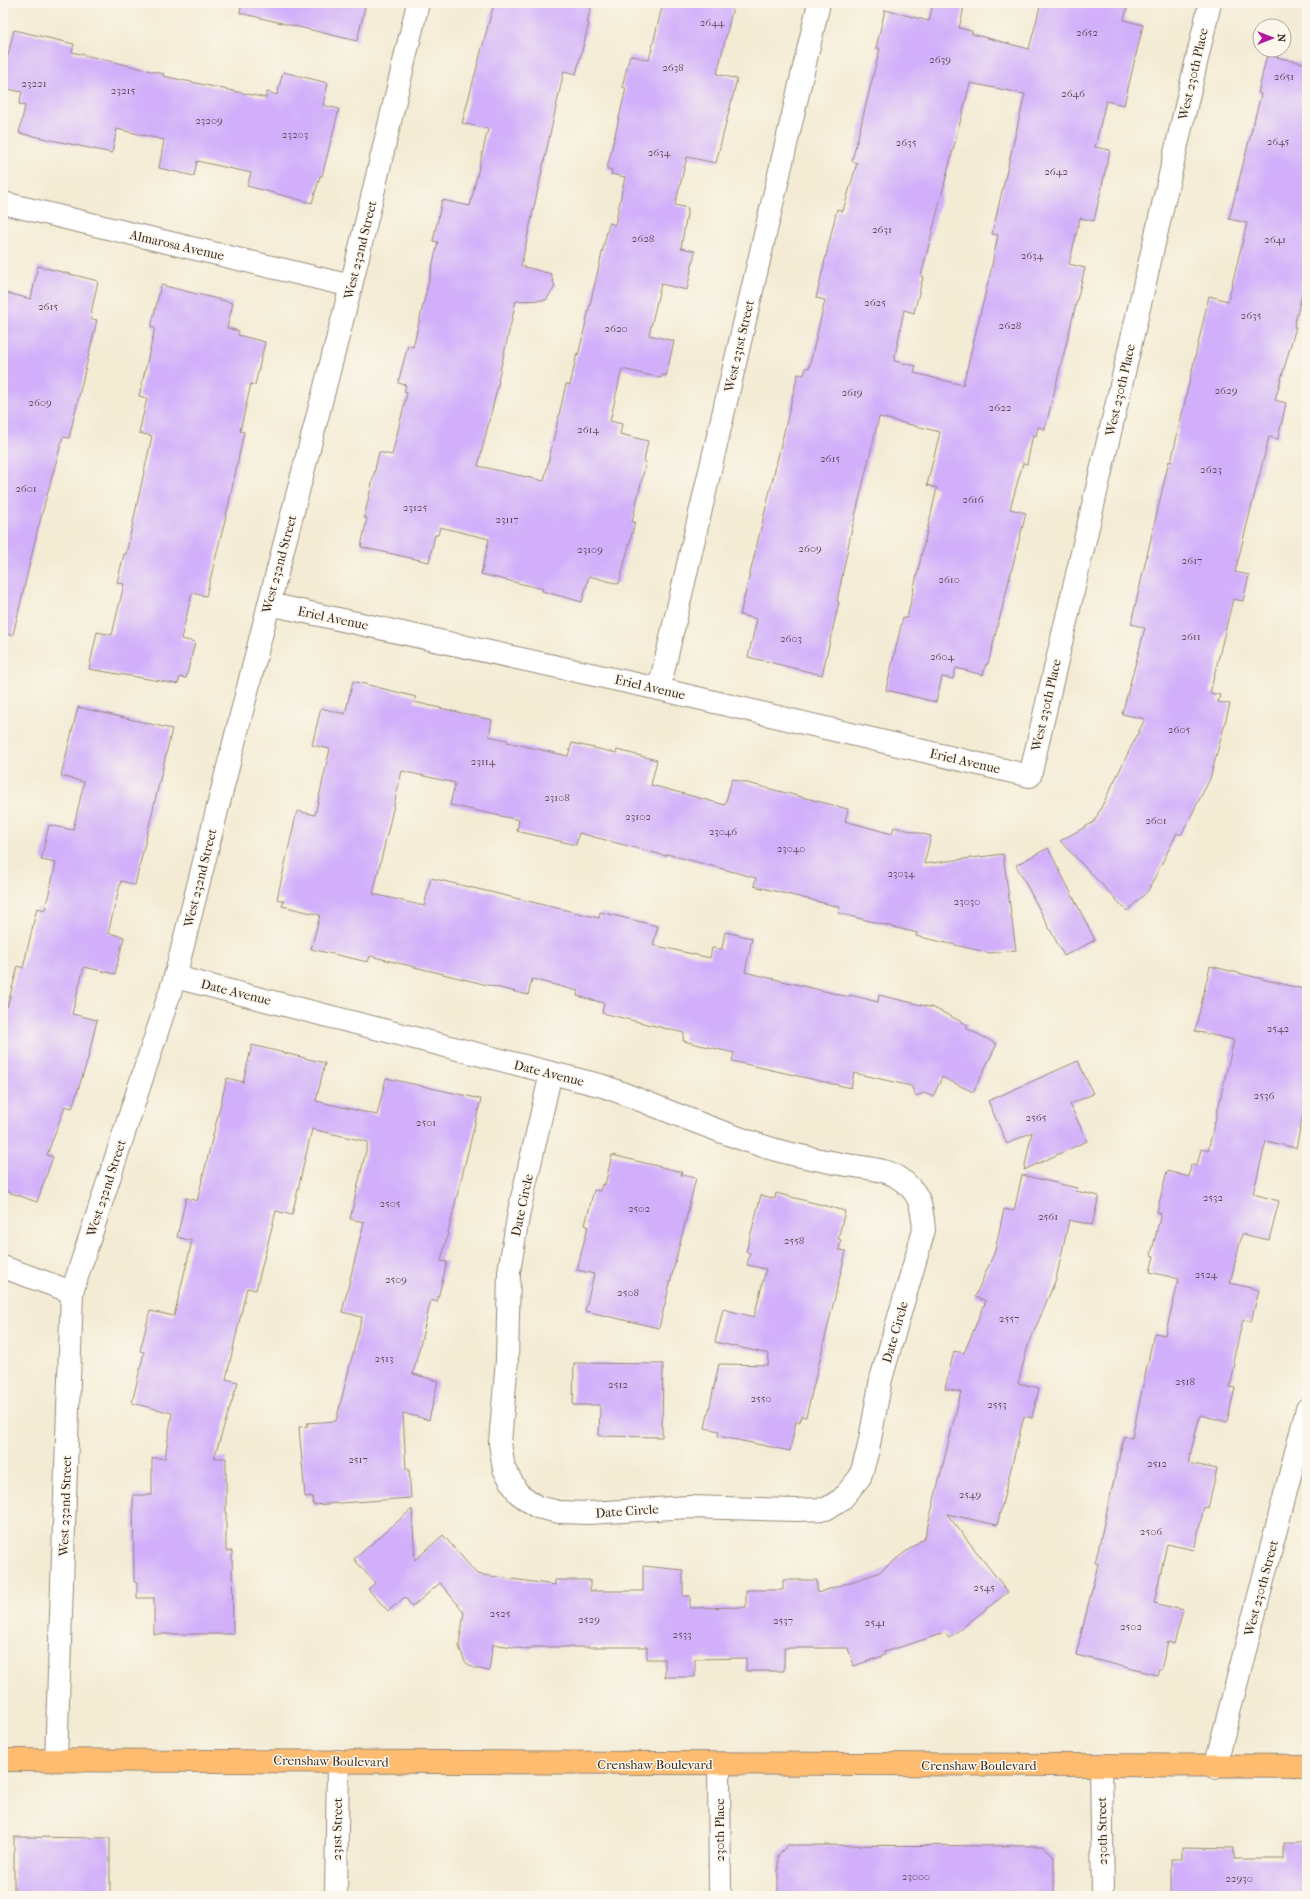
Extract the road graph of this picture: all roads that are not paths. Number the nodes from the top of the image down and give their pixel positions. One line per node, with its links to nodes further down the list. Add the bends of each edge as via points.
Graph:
1 (418, 3): 5 (street, West 232nd Street)
2 (819, 3): 7 (street, West 231st Street)
3 (1210, 3): 8 (street, West 230th Place)
4 (3, 203): 5 (street, Almarosa Avenue)
5 (351, 286): 6 (street, West 232nd Street)
6 (269, 604): 7 (street, Eriel Avenue); 9 (street, West 232nd Street)
7 (659, 689): 8 (street, Eriel Avenue)
8 (1030, 776)
9 (175, 977): 10 (street, Date Avenue); 13 (street, West 232nd Street)
10 (552, 1073): 11 (street, Date Avenue, via 603,1086 714,1130 777,1150 896,1176); 11 (street, Date Circle, via 519,1211 509,1272 507,1360 500,1444 504,1468 518,1493 537,1507 559,1512 589,1513 690,1507 796,1510 826,1509 842,1499 860,1477 868,1450 881,1379 924,1230 922,1206)
11 (914, 1191)
12 (3, 1267): 13 (street)
13 (72, 1292): 17 (street, West 232nd Street)
14 (1307, 1409): 15 (street, West 230th Street)
15 (1299, 1475): 22 (street, West 230th Street)
16 (3, 1760): 17 (main road, Crenshaw Boulevard)
17 (56, 1760): 18 (main road, Crenshaw Boulevard)
18 (338, 1761): 19 (main road, Crenshaw Boulevard); 23 (street, 231st Street)
19 (719, 1764): 20 (main road, Crenshaw Boulevard); 24 (street, 230th Place)
20 (1101, 1765): 22 (main road, Crenshaw Boulevard); 25 (street, 230th Street)
21 (1307, 1766): 22 (main road, Crenshaw Boulevard)
22 (1215, 1767)
23 (336, 1896)
24 (720, 1896)
25 (1103, 1896)

